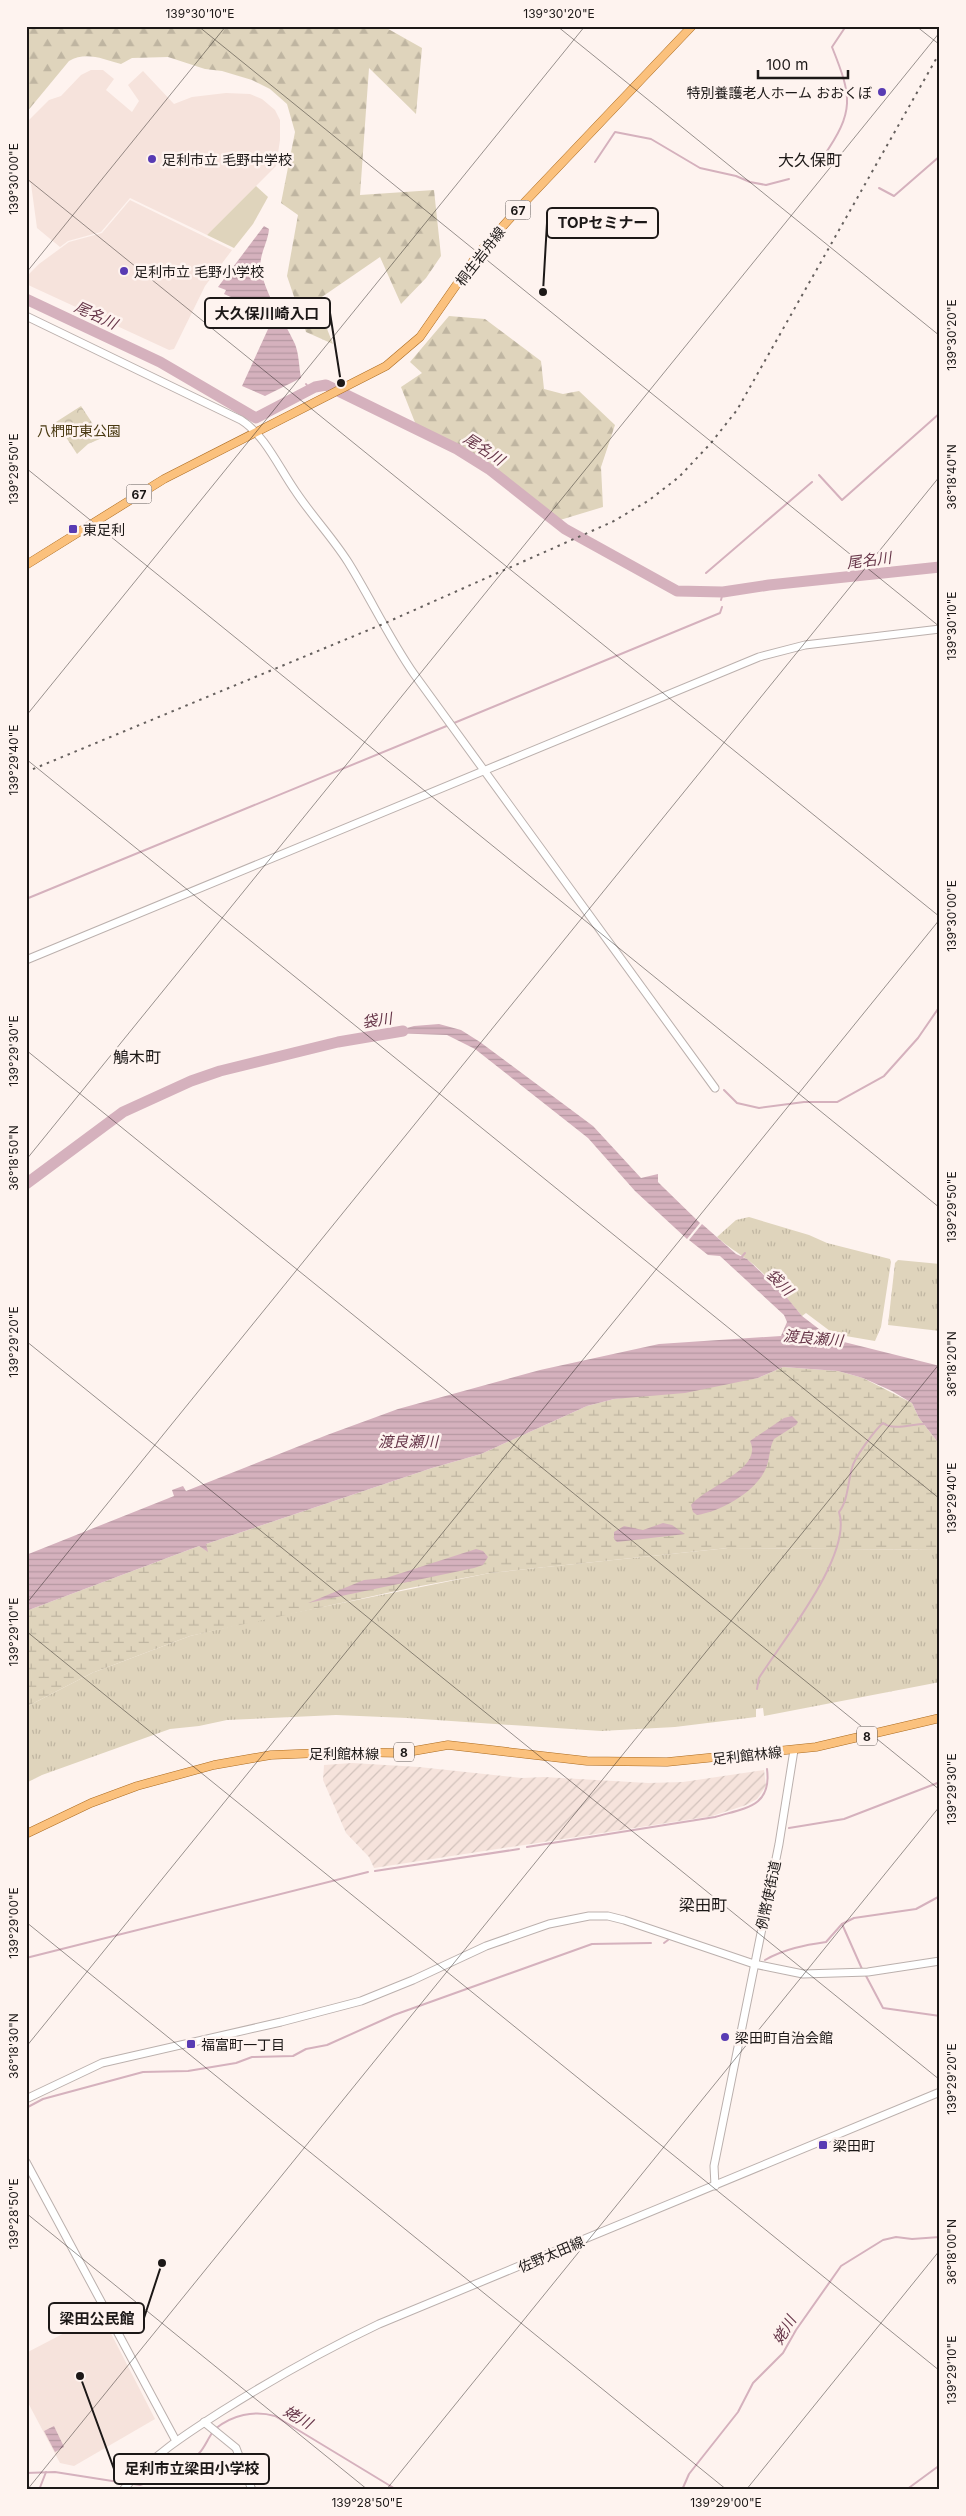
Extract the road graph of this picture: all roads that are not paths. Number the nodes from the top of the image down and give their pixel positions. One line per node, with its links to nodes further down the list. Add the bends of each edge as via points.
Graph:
1 (692, 26): 3 (main road, 桐生岩舟線 / 67, via 478,254 420,337 386,366)
2 (26, 316): 3 (street, via 240,420)
3 (257, 433): 4 (main road, 67, via 164,479); 6 (street, via 303,503 344,555 395,646)
4 (26, 565)
5 (940, 629): 6 (street, via 805,645 777,652)
6 (486, 770): 7 (street); 8 (street)
7 (26, 960)
8 (715, 1088)
9 (940, 1718): 10 (main road, 8)
10 (794, 1750): 11 (main road, 足利館林線 / 8, via 724,1758 626,1763 528,1756 448,1745 402,1753 271,1755 214,1764 137,1786 91,1803); 13 (street, 例幣使街道, via 779,1844)
11 (26, 1834)
12 (940, 1961): 13 (street, via 819,1975)
13 (754, 1964): 15 (street, via 624,1920 608,1916 581,1917 514,1935 361,2001 102,2062); 17 (street, 例幣使街道, via 714,2166)
14 (940, 2092): 17 (street, 佐野太田線)
15 (26, 2099)
16 (26, 2162): 19 (street)
17 (715, 2186): 18 (street, 佐野太田線, via 372,2328 291,2368)
18 (207, 2424): 19 (street, 佐野太田線); 21 (street, via 236,2448)
19 (176, 2441): 20 (street)
20 (126, 2486)
21 (252, 2490)

